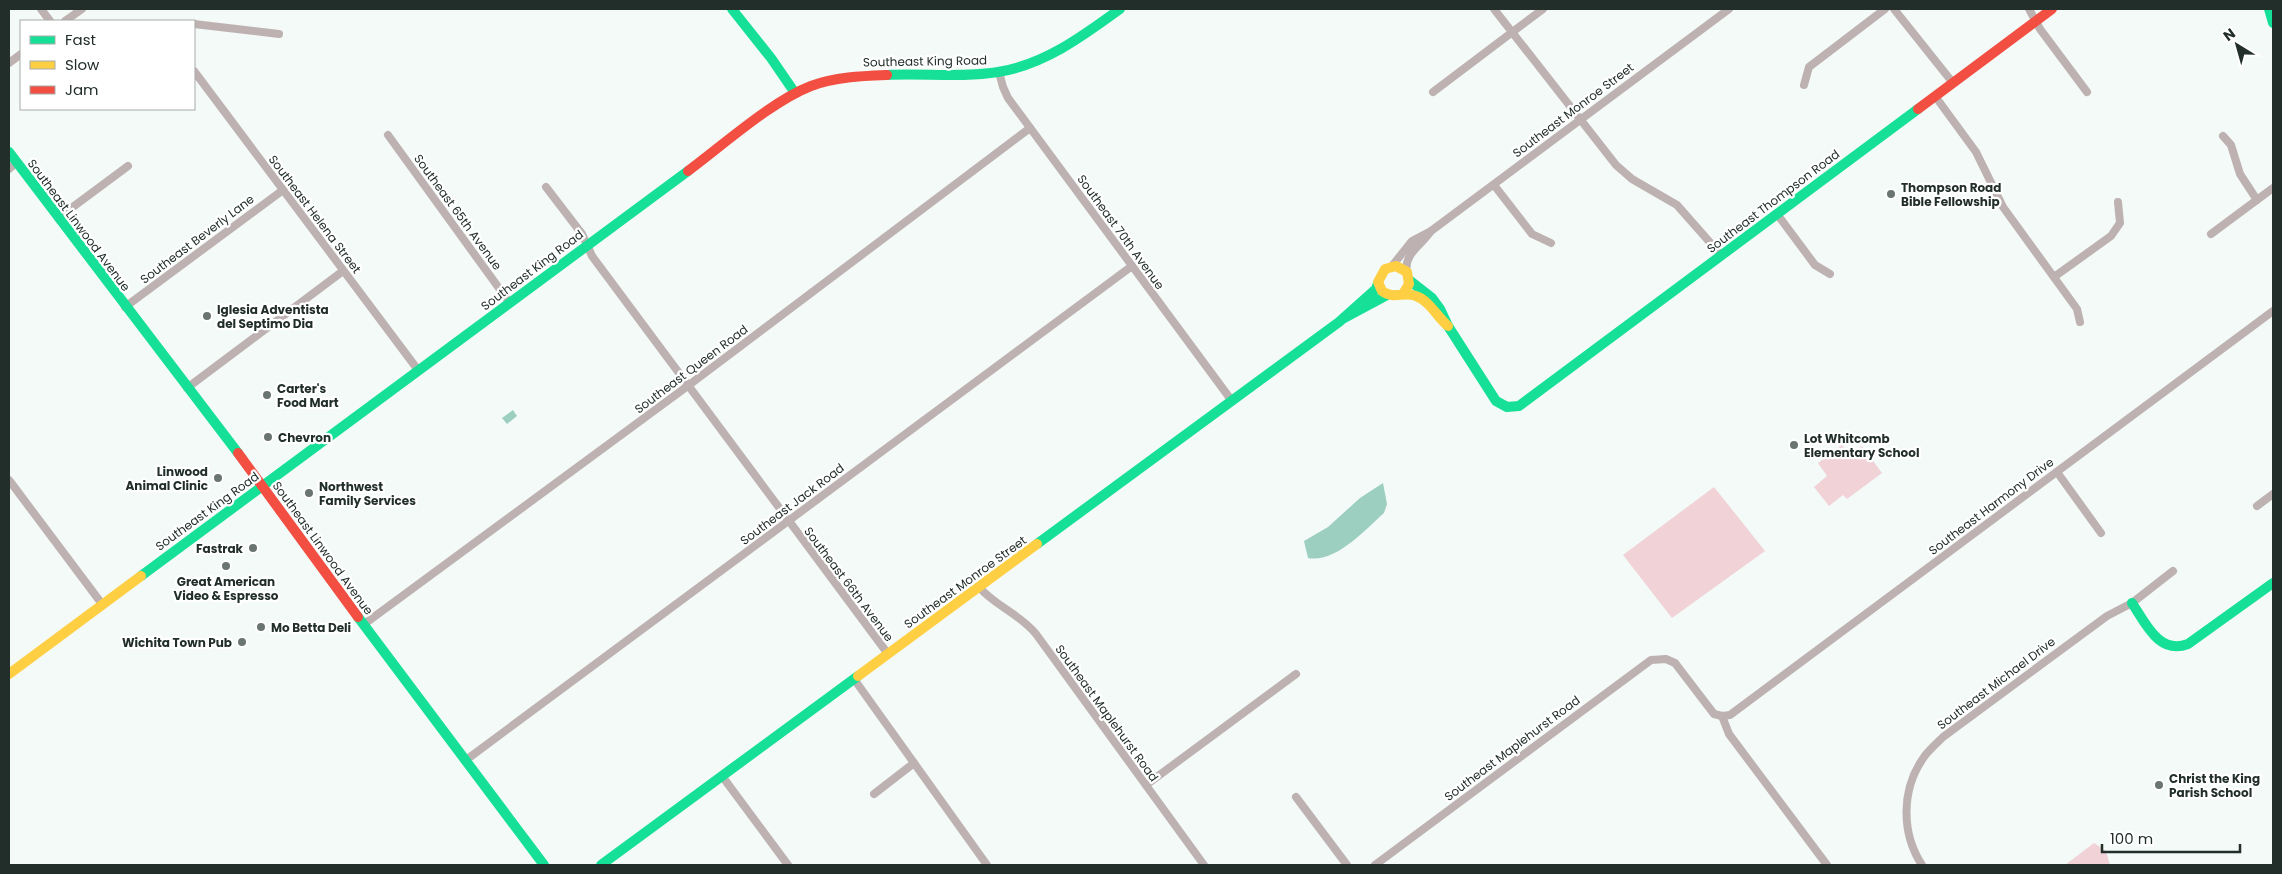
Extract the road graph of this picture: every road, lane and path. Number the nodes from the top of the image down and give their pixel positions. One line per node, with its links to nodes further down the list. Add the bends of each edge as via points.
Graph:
1 (41, 9): 13 (street)
2 (82, 9): 14 (street)
3 (732, 9): 28 (street)
4 (1120, 9): 23 (street, Southeast King Road, via 1058,52)
5 (1494, 9): 18 (street)
6 (1543, 9): 18 (street)
7 (1729, 9): 30 (street, Southeast Monroe Street)
8 (1885, 9): 25 (street, via 1809,67)
9 (1894, 9): 24 (street)
10 (2029, 9): 15 (street)
11 (2052, 9): 15 (street, Southeast Thompson Road)
12 (2269, 9): 16 (street)
13 (49, 20)
14 (66, 20)
15 (2036, 21): 24 (street, Southeast Thompson Road); 27 (street)
16 (2273, 23)
17 (195, 24): 19 (street)
18 (1513, 32): 26 (street); 30 (street)
19 (279, 34)
20 (20, 55): 21 (street)
21 (9, 63)
22 (195, 72): 40 (street, Southeast Helena Street)
23 (999, 72): 28 (street, Southeast King Road, via 862,75 824,82); 31 (street, Southeast 70th Avenue, via 1005,92)
24 (1953, 83): 29 (street, Southeast Thompson Road)
25 (1804, 85)
26 (1432, 92)
27 (2087, 92)
28 (795, 93): 48 (street, Southeast King Road)
29 (1935, 96): 43 (street, Southeast Thompson Road); 55 (street, via 1976,152 2003,207)
30 (1581, 119): 37 (street, Southeast Monroe Street); 49 (street, via 1624,173 1677,204)
31 (1030, 128): 50 (street, Southeast 70th Avenue); 66 (street, Southeast Queen Road)
32 (388, 135): 59 (street, Southeast 65th Avenue)
33 (2224, 136): 41 (street, via 2231,145 2240,174)
34 (9, 152): 35 (street, Southeast Linwood Avenue)
35 (13, 166): 44 (street, Southeast Linwood Avenue)
36 (128, 166): 44 (street)
37 (1494, 185): 45 (street, Southeast Monroe Street); 47 (street, via 1532,234)
38 (546, 187): 48 (street, Southeast 66th Avenue)
39 (2273, 188): 41 (street)
40 (283, 190): 52 (street, Southeast Helena Street); 60 (street, Southeast Beverly Lane)
41 (2257, 200): 46 (street)
42 (2118, 202): 55 (street, via 2120,223 2111,236)
43 (1777, 214): 49 (street, Southeast Thompson Road); 53 (street, via 1815,265)
44 (58, 218): 60 (street, Southeast Linwood Avenue)
45 (1431, 231): 51 (street, Southeast Monroe Street, via 1412,241); 54 (street, Southeast Monroe Street, via 1409,256 1406,264)
46 (2211, 234)
47 (1551, 243)
48 (587, 245): 59 (street, Southeast King Road); 66 (street, Southeast 66th Avenue)
49 (1721, 255): 64 (street, Southeast Thompson Road, via 1519,406 1499,404)
50 (1132, 266): 68 (street, Southeast 70th Avenue); 74 (street, Southeast Jack Road)
51 (1392, 266): 54 (street, via 1400,267); 56 (street, via 1382,271)
52 (343, 271): 65 (street, Southeast Helena Street); 67 (street)
53 (1830, 274)
54 (1408, 276): 57 (street, via 1408,288); 64 (street, via 1435,302 1445,315)
55 (2054, 277): 63 (street, via 2077,309)
56 (1378, 283): 58 (street); 62 (street, Southeast Monroe Street, via 1376,289)
57 (1403, 294): 58 (street); 64 (street, via 1423,300 1438,320)
58 (1387, 295): 62 (street, Southeast Monroe Street, via 1356,315)
59 (510, 302): 65 (street, Southeast King Road)
60 (125, 307): 67 (street, Southeast Linwood Avenue)
61 (2273, 311): 69 (street, Southeast Harmony Drive)
62 (1344, 318): 68 (street, Southeast Monroe Street)
63 (2080, 322)
64 (1448, 326)
65 (418, 370): 71 (street, Southeast King Road)
66 (689, 385): 74 (street, Southeast 66th Avenue); 81 (street, Southeast Queen Road)
67 (187, 388): 71 (street, Southeast Linwood Avenue)
68 (1232, 401): 78 (street, Southeast Monroe Street)
69 (2057, 472): 75 (street); 86 (street, Southeast Harmony Drive, via 1734,712)
70 (9, 480): 80 (street)
71 (262, 486): 80 (street, Southeast King Road); 81 (street, Southeast Linwood Avenue)
72 (2273, 494): 73 (street)
73 (2257, 506)
74 (788, 521): 82 (street, Southeast 66th Avenue); 87 (street, Southeast Jack Road)
75 (2101, 533)
76 (2173, 571): 79 (street, Southeast Michael Drive)
77 (2273, 583): 79 (street, via 2177,649 2161,643)
78 (980, 587): 82 (street, Southeast Monroe Street); 90 (street, Southeast Maplehurst Road, via 989,598 1017,615 1033,630)
79 (2132, 603): 101 (street, Southeast Michael Drive, via 2107,616 1982,708 1943,737 1924,757 1911,785 1906,810 1909,839)
80 (102, 604): 83 (street, Southeast King Road)
81 (363, 625): 87 (street, Southeast Linwood Avenue)
82 (888, 654): 85 (street, Southeast Monroe Street)
83 (9, 674)
84 (1296, 674): 90 (street)
85 (854, 678): 88 (street); 89 (street, Southeast Monroe Street)
86 (1722, 716): 99 (street, Southeast Maplehurst Road, via 1714,714 1682,671 1666,659 1644,663); 100 (street, via 1729,734)
87 (466, 760): 94 (street, Southeast Linwood Avenue)
88 (914, 763): 91 (street); 93 (street)
89 (722, 776): 95 (street, Southeast Monroe Street); 96 (street)
90 (1146, 785): 97 (street, Southeast Maplehurst Road)
91 (874, 794)
92 (1296, 797): 98 (street)
93 (984, 864)
94 (544, 865)
95 (600, 865)
96 (788, 865)
97 (1204, 865)
98 (1347, 865)
99 (1375, 865)
100 (1827, 865)
101 (1922, 865)

